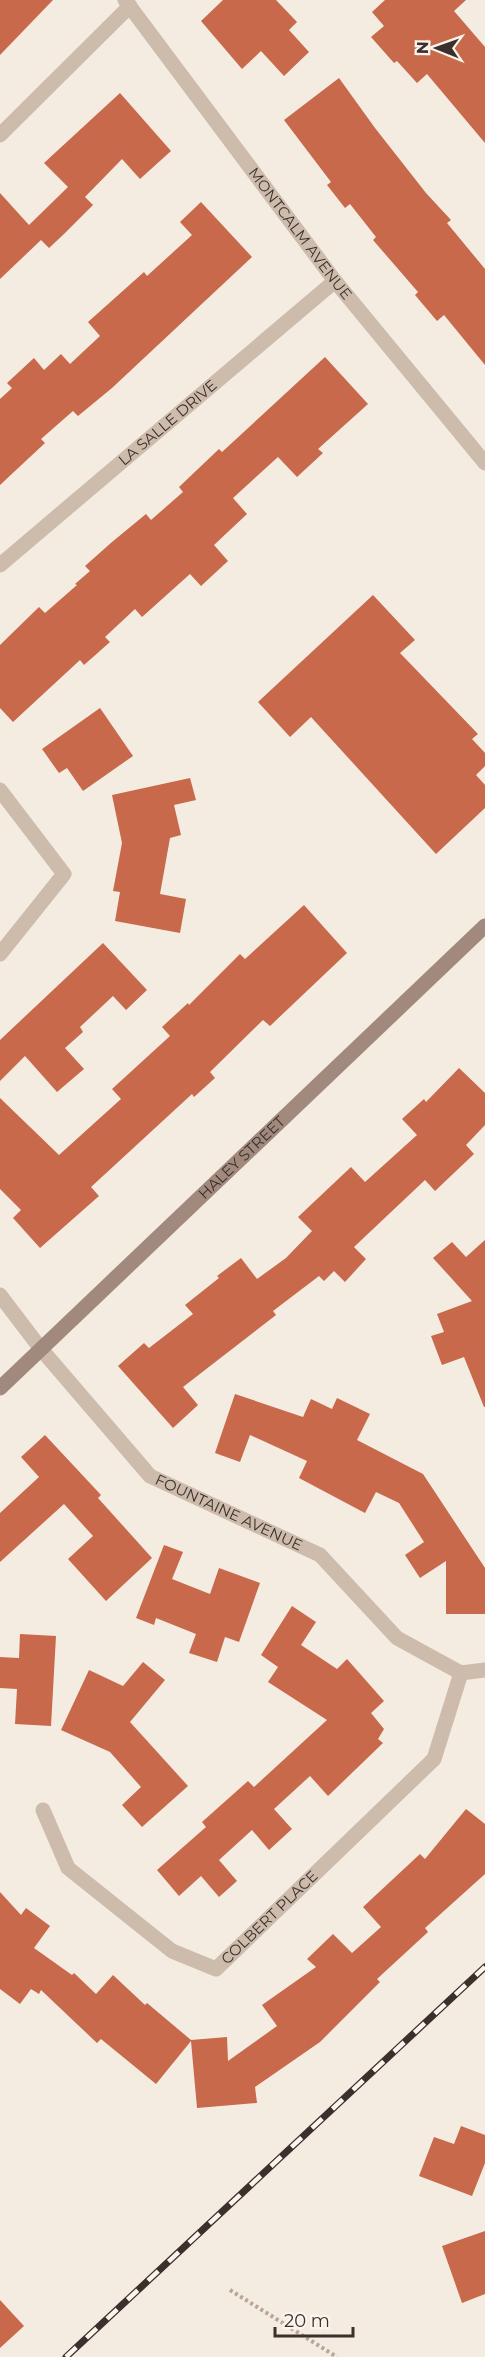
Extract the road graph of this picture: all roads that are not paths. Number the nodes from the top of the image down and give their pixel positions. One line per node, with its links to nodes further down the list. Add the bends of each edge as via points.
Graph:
1 (128, 3): 2 (street); 3 (street, MONTCALM AVENUE)
2 (0, 135)
3 (335, 281): 4 (street, MONTCALM AVENUE); 5 (street, LA SALLE DRIVE)
4 (485, 463)
5 (0, 565)
6 (0, 790): 8 (street, via 64,873)
7 (485, 926): 10 (street, HALEY STREET)
8 (0, 954)
9 (0, 1295): 10 (street, FOUNTAINE AVENUE)
10 (41, 1349): 11 (street, HALEY STREET); 13 (street, FOUNTAINE AVENUE, via 150,1476 320,1555 397,1638)
11 (0, 1388)
12 (485, 1670): 13 (street)
13 (460, 1673): 14 (street, COLBERT PLACE, via 434,1759 216,1969 172,1951 68,1868)
14 (43, 1810)

